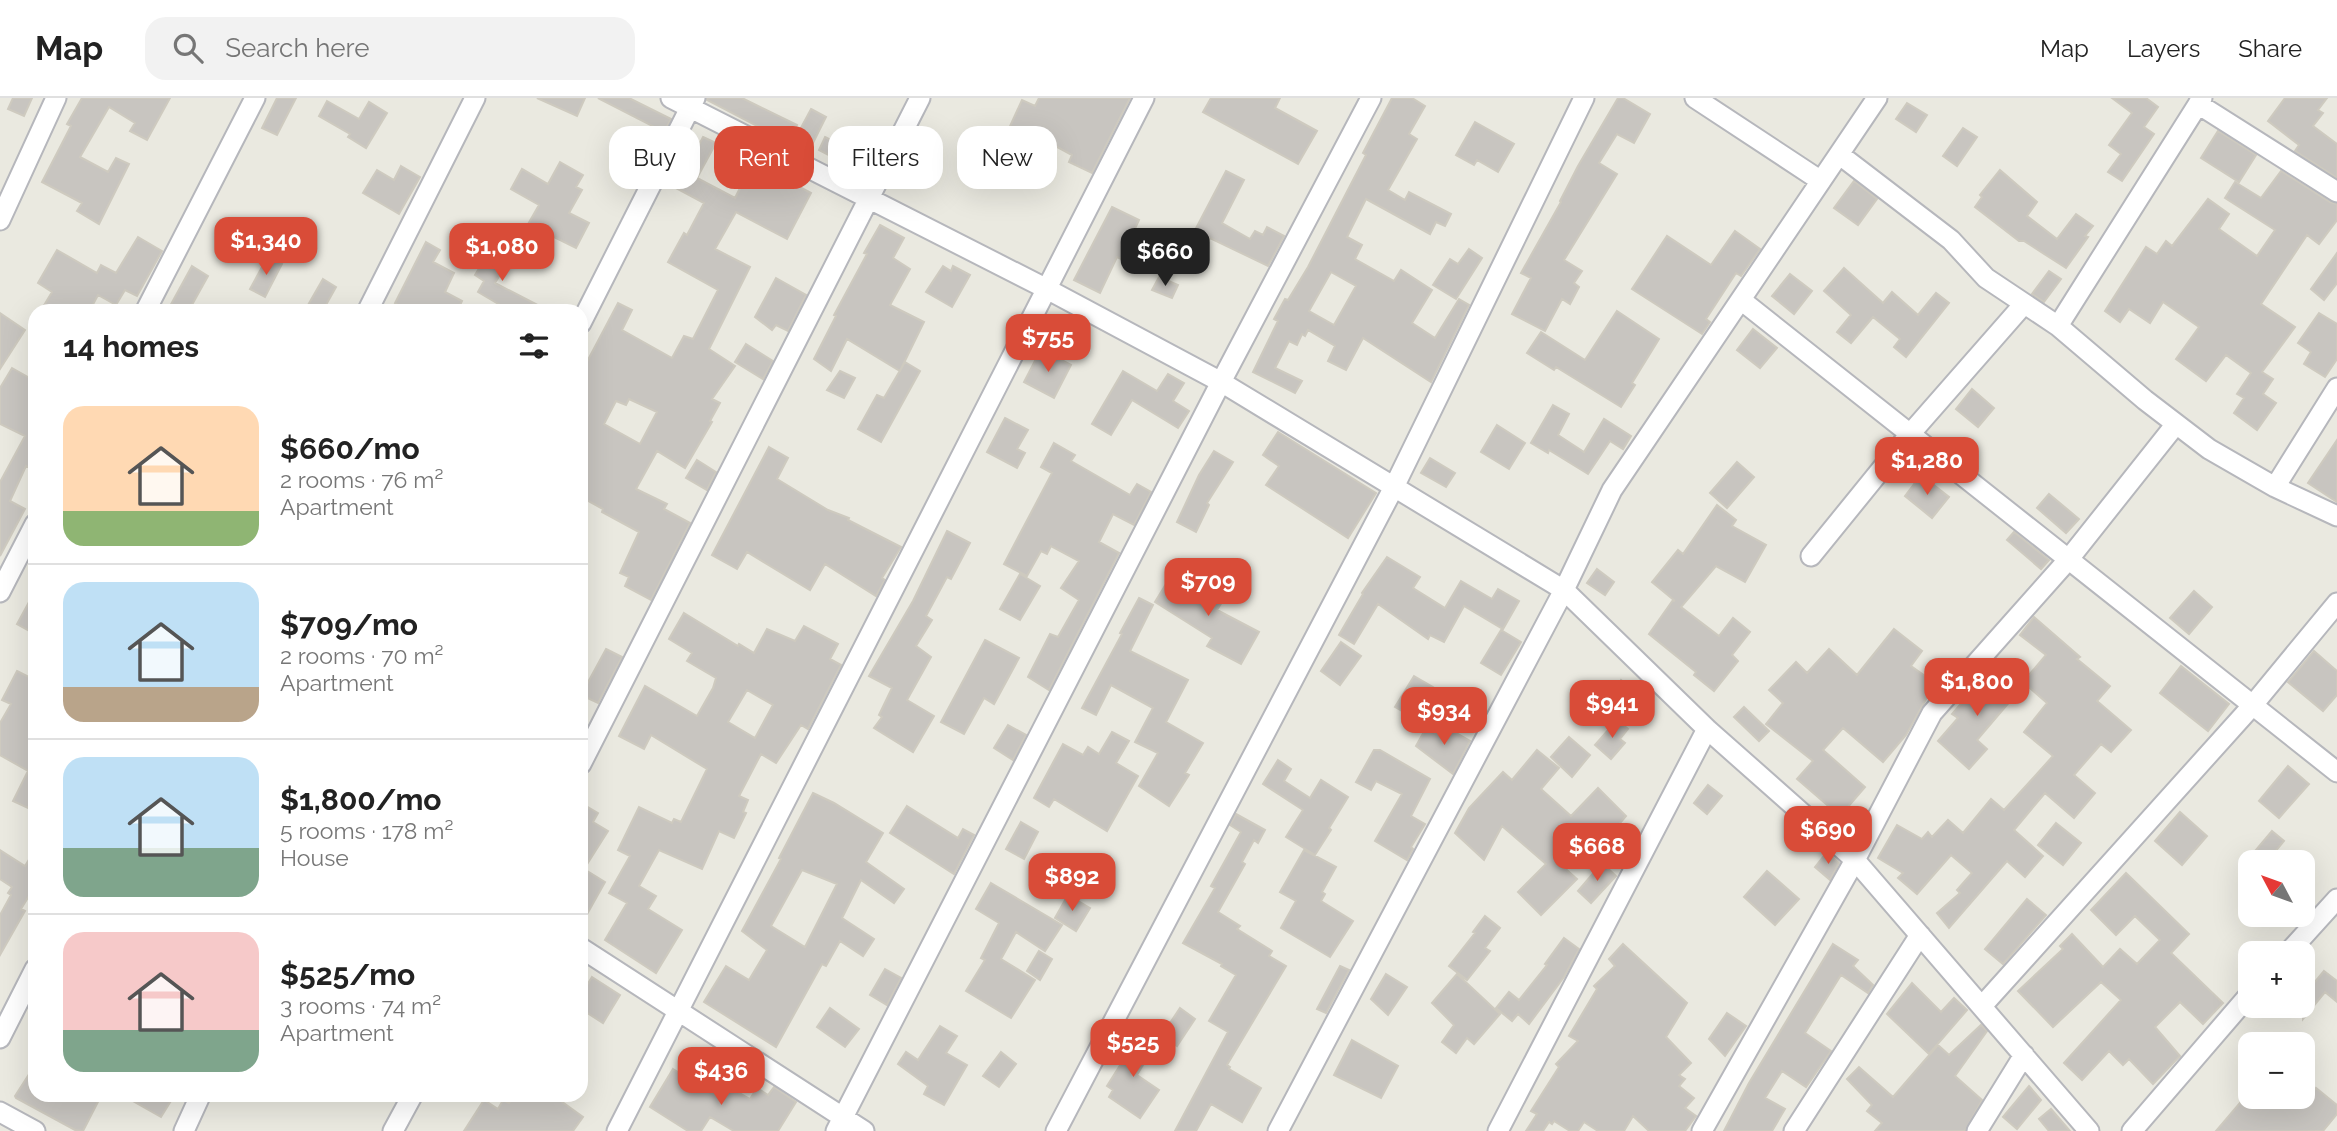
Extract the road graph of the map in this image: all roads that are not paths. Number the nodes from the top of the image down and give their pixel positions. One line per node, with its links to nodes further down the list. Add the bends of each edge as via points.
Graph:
1 (56, 98): 14 (street)
2 (255, 98): 21 (street)
3 (475, 98): 22 (street)
4 (671, 98): 12 (street)
5 (920, 98): 17 (street)
6 (1144, 98): 19 (street)
7 (1371, 98): 26 (street)
8 (1584, 98): 30 (street)
9 (1695, 98): 15 (street)
10 (1877, 98): 13 (street)
11 (2200, 101): 16 (street); 25 (street)
12 (692, 103): 17 (street); 24 (street)
13 (1840, 155): 15 (street); 23 (street, via 1951,240 1986,278)
14 (9, 178): 18 (street)
15 (1821, 181): 20 (street)
16 (2337, 192)
17 (869, 198): 19 (street); 41 (street)
18 (0, 220)
19 (1045, 288): 26 (street); 51 (street)
20 (1741, 300): 29 (street); 36 (street, via 1612,490)
21 (149, 304)
22 (372, 304)
23 (2024, 304): 25 (street); 29 (street)
24 (588, 309)
25 (2058, 326): 28 (street)
26 (1221, 382): 30 (street); 57 (street)
27 (2337, 388): 31 (street)
28 (2176, 424): 31 (street); 35 (street)
29 (1910, 434): 34 (street); 35 (street)
30 (1394, 487): 36 (street); 63 (street)
31 (2275, 487): 32 (street)
32 (2337, 516)
33 (28, 538): 37 (street)
34 (1811, 556)
35 (2068, 560): 39 (street); 43 (street, via 1932,713)
36 (1564, 590): 40 (street); 64 (street)
37 (0, 592)
38 (2337, 603): 39 (street)
39 (2252, 706): 42 (street); 49 (street)
40 (1707, 729): 43 (street); 65 (street)
41 (588, 750)
42 (2337, 772)
43 (1855, 860): 45 (street); 66 (street)
44 (2337, 898): 46 (street)
45 (1920, 935): 49 (street); 67 (street)
46 (2299, 941)
47 (588, 952): 51 (street)
48 (28, 983): 52 (street)
49 (1982, 1006): 53 (street)
50 (2238, 1008): 70 (street)
51 (679, 1011): 57 (street); 61 (street)
52 (0, 1038)
53 (2024, 1055): 68 (street); 69 (street)
54 (197, 1102): 59 (street)
55 (409, 1102): 60 (street)
56 (0, 1112): 58 (street)
57 (839, 1124): 62 (street)
58 (35, 1131)
59 (184, 1131)
60 (393, 1131)
61 (617, 1131)
62 (864, 1131)
63 (1056, 1131)
64 (1278, 1131)
65 (1498, 1131)
66 (1702, 1131)
67 (1794, 1131)
68 (1977, 1131)
69 (2089, 1131)
70 (2132, 1131)

